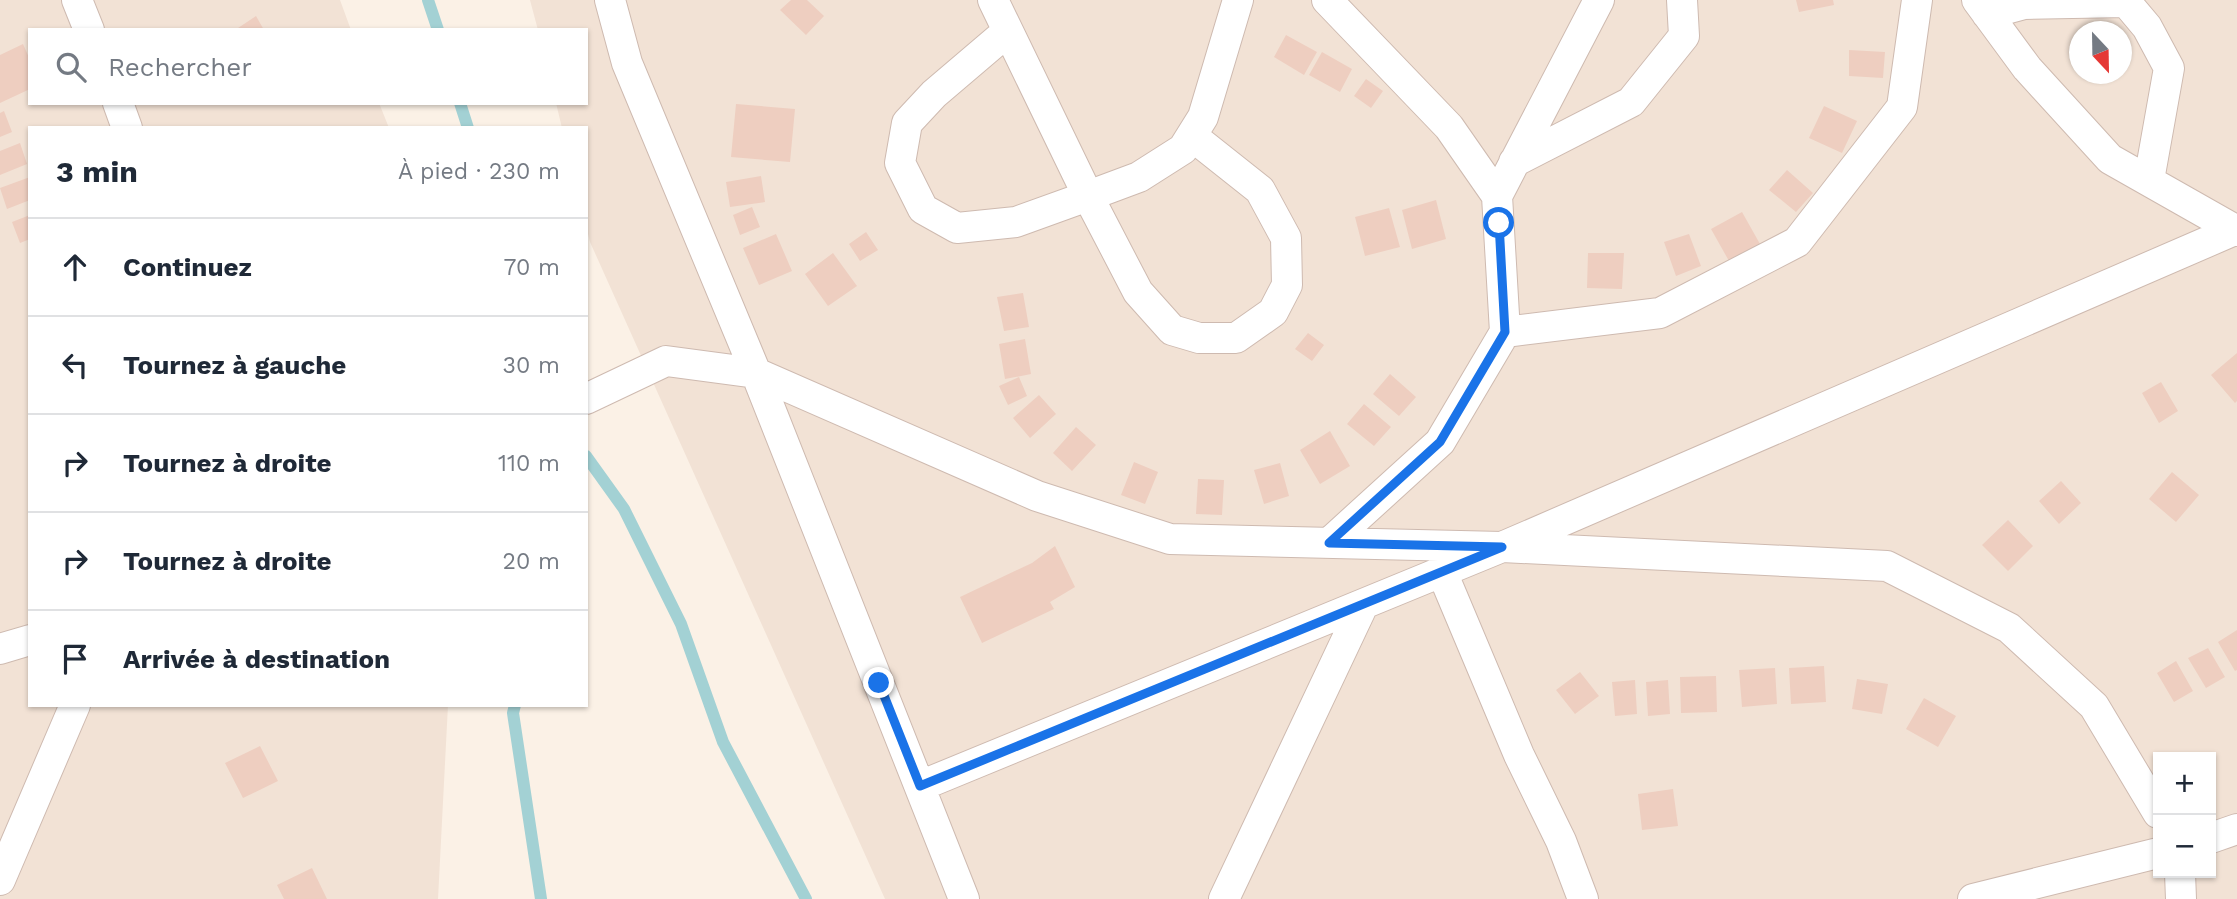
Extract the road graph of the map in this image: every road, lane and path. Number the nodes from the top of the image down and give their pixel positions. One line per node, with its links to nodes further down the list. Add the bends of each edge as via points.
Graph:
1 (78, 0): 10 (street)
2 (610, 0): 21 (street, via 627,63)
3 (993, 0): 11 (street)
4 (1238, 0): 14 (street, via 1203,117)
5 (1327, 0): 18 (street, via 1450,127)
6 (1682, 0): 15 (street, via 1684,36 1632,102)
7 (1917, 0): 20 (street, via 1902,107 1797,242 1660,313)
8 (1589, 1): 15 (street)
9 (1982, 7): 16 (street, via 2027,68 2110,159); 16 (street, via 2126,2 2147,27 2168,68)
10 (88, 28)
11 (1008, 31): 17 (street); 17 (street, via 907,123 900,163 923,209 957,228 1016,222)
12 (119, 105): 13 (street)
13 (126, 126)
14 (1192, 136): 17 (street, via 1183,149 1139,177); 17 (street, via 1259,190 1286,238 1287,285 1273,312 1236,338 1199,338 1172,330 1138,292)
15 (1514, 162): 18 (street)
16 (2149, 180): 19 (street)
17 (1088, 196)
18 (1497, 196): 20 (street)
19 (2237, 230): 24 (street)
20 (1505, 332): 23 (street, via 1440,442)
21 (756, 373): 22 (street, via 666,361); 23 (street, via 1037,496 1170,539); 31 (street)
22 (588, 398)
23 (1329, 543): 24 (street)
24 (1502, 547): 25 (street); 32 (street, via 1887,566 2009,628 2094,706)
25 (1442, 572): 26 (street); 41 (street)
26 (1363, 605): 31 (street); 40 (street)
27 (28, 641): 28 (street)
28 (0, 649)
29 (74, 707): 30 (street)
30 (56, 748): 33 (street); 38 (street)
31 (920, 786): 39 (street)
32 (2153, 805)
33 (0, 826)
34 (2237, 829): 35 (street)
35 (2216, 836)
36 (2153, 854): 42 (street)
37 (2180, 878): 43 (street)
38 (0, 880)
39 (964, 899)
40 (1224, 899)
41 (1583, 899)
42 (1973, 899)
43 (2181, 899)

